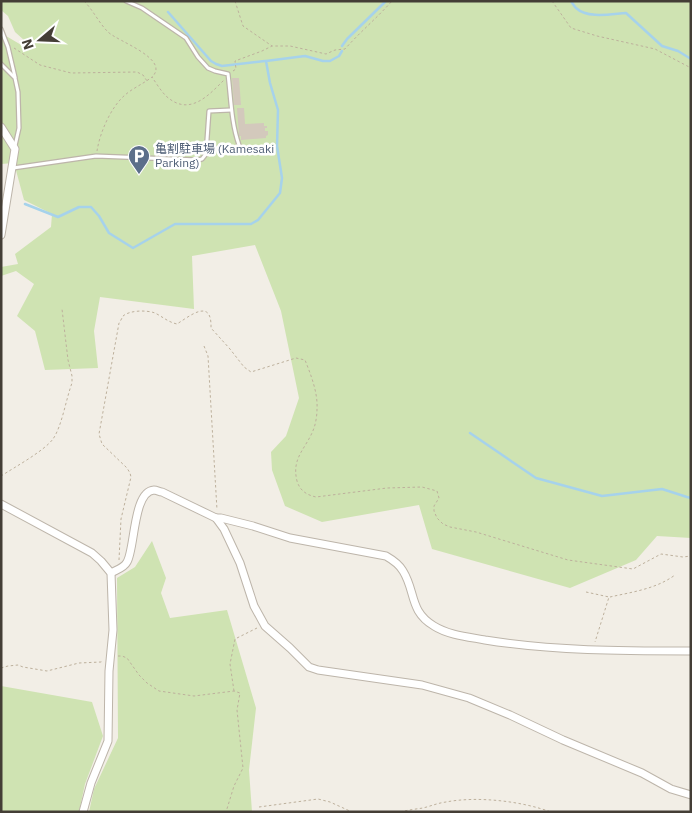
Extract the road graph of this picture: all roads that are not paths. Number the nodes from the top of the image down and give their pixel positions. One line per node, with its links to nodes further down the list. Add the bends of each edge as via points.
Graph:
1 (126, 1): 5 (lane, via 186,38 208,68 228,74)
2 (1, 29): 4 (lane)
3 (1, 64): 4 (lane)
4 (16, 78): 8 (lane, via 19,128)
5 (231, 110): 7 (lane); 9 (lane, via 209,111 206,154 202,158 96,156)
6 (1, 127): 8 (street)
7 (239, 145)
8 (14, 149): 9 (street)
9 (12, 168): 10 (street)
10 (1, 235)
11 (1, 504): 13 (street, via 92,553)
12 (216, 518): 13 (street, via 162,492 149,492 143,497 128,561); 14 (street, via 290,538 386,556 403,570 415,607 424,620 460,635 554,649); 15 (street, via 240,563 254,606 265,626 309,667 422,685 469,698)
13 (111, 573): 16 (street, via 113,630 108,741)
14 (691, 651)
15 (691, 795)
16 (83, 812)

